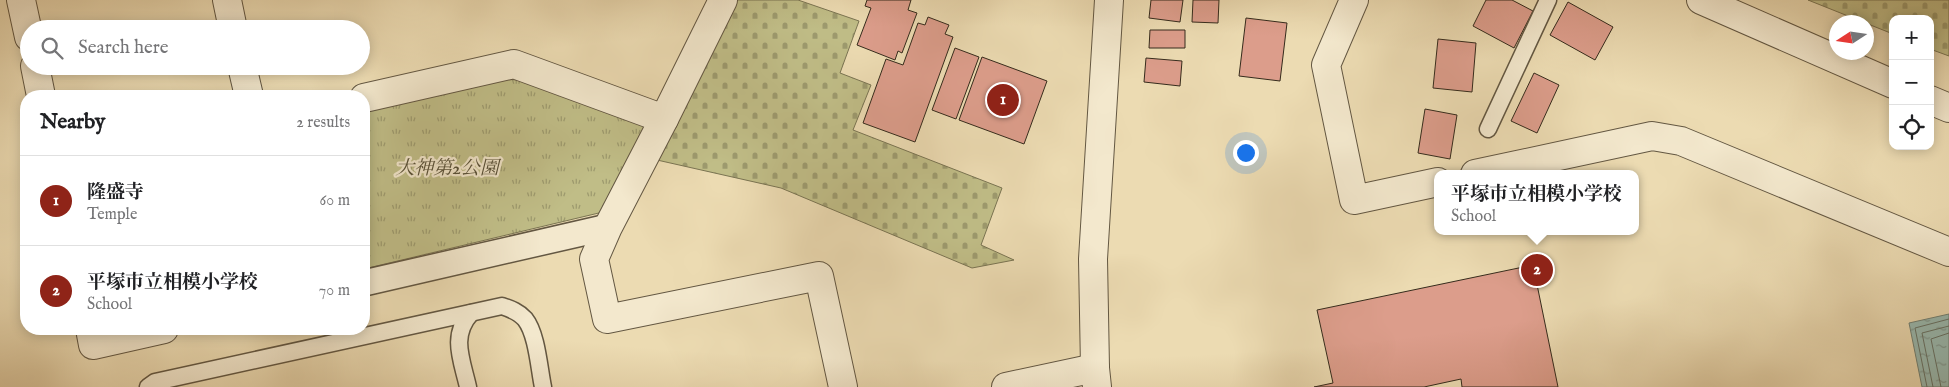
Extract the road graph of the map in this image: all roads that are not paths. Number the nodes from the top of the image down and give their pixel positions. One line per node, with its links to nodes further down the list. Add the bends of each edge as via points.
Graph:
1 (21, 0): 8 (street)
2 (721, 0): 18 (street)
3 (1109, 0): 28 (street, via 1093,259)
4 (1354, 0): 21 (street, via 1326,65 1354,200)
5 (1548, 0): 19 (lane)
6 (1701, 0): 12 (street)
7 (230, 1): 9 (street)
8 (25, 20)
9 (232, 20)
10 (37, 75): 13 (street)
11 (244, 75): 14 (street)
12 (1889, 82)
13 (40, 90)
14 (248, 90)
15 (370, 97): 18 (street, via 514,64)
16 (1934, 102): 17 (street)
17 (1949, 108)
18 (664, 119): 22 (street)
19 (1488, 129)
20 (1494, 170): 23 (street, via 1652,136 1681,141)
21 (1434, 183)
22 (608, 227): 24 (street); 32 (street, via 594,259 607,319 820,276)
23 (1949, 252)
24 (370, 282)
25 (471, 313): 29 (lane, via 155,382); 30 (lane, via 460,329 458,340); 31 (lane, via 502,306 525,318 531,329)
26 (91, 335): 27 (street, via 93,345)
27 (137, 335)
28 (1096, 377): 33 (street)
29 (148, 387)
30 (468, 387)
31 (543, 387)
32 (844, 387)
33 (1006, 387)

